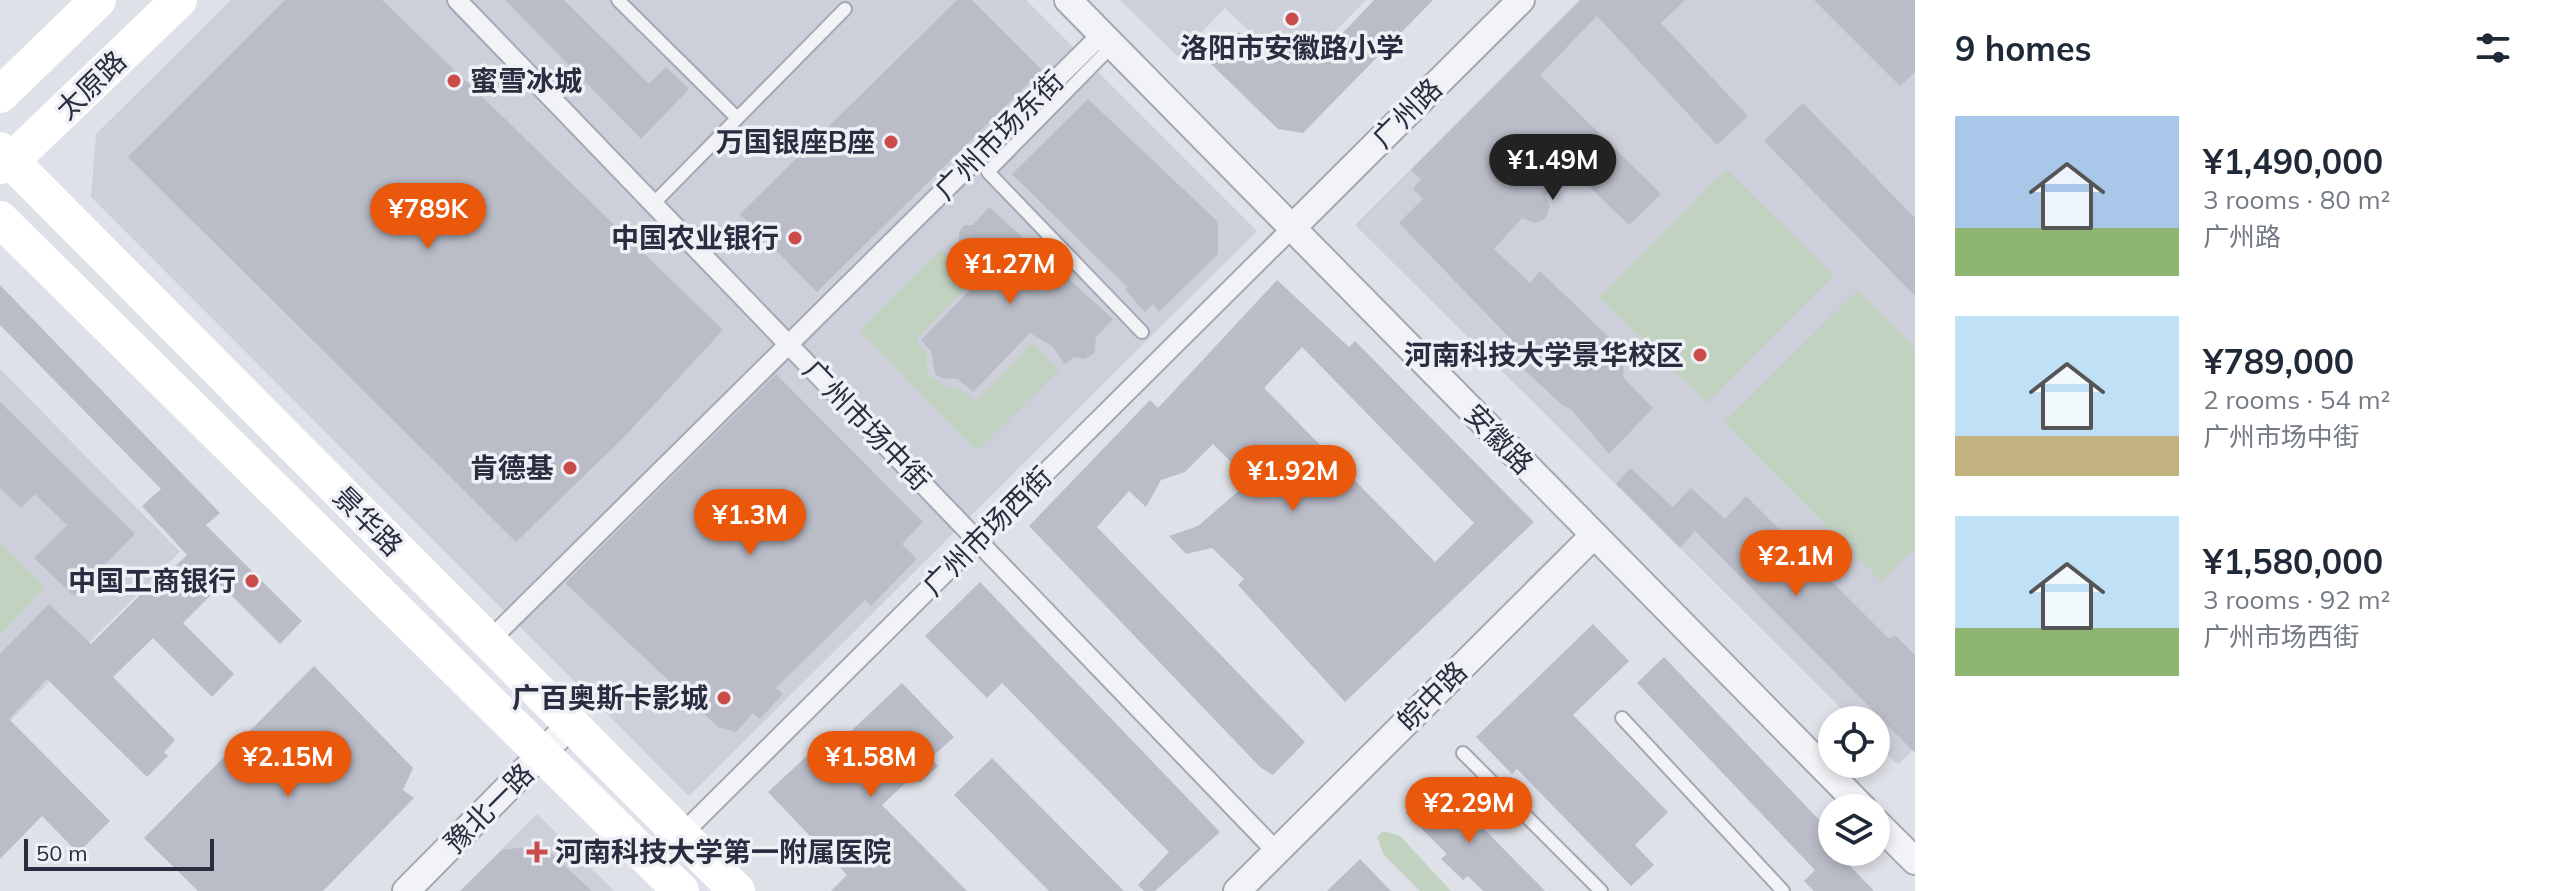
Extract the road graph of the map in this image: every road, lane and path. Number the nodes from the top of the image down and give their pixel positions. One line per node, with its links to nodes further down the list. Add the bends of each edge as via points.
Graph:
1 (98, 0): 9 (main road, 太原路)
2 (179, 0): 11 (main road, 太原路)
3 (457, 0): 12 (street, 广州市场中街)
4 (618, 0): 10 (lane)
5 (1068, 0): 8 (street, 安徽路)
6 (1521, 0): 14 (street, 广州路)
7 (845, 9): 10 (lane)
8 (1108, 39): 14 (street, 安徽路); 15 (lane, via 988,172); 16 (street, 广州市场东街)
9 (0, 95)
10 (737, 118): 12 (lane)
11 (4, 159): 19 (main road, 景华路)
12 (653, 204): 16 (street, 广州市场中街)
13 (0, 219): 23 (main road, 景华路)
14 (1293, 227): 17 (street, 安徽路); 18 (street, 广州市场西街)
15 (1142, 332)
16 (789, 344): 18 (street, 广州市场中街); 19 (street, 广州市场东街)
17 (1593, 536): 24 (street, 安徽路); 27 (street, 皖中路)
18 (977, 540): 25 (street, 广州市场西街); 27 (street, 广州市场中街)
19 (487, 643): 21 (main road, 景华路)
20 (1622, 718): 34 (lane)
21 (571, 724): 23 (street, 豫北一路); 25 (main road, 景华路)
22 (1463, 753): 33 (lane)
23 (542, 754): 29 (street, 豫北一路); 30 (main road, 景华路)
24 (1849, 794)
25 (681, 835): 31 (main road, 景华路)
26 (1890, 836): 28 (street)
27 (1276, 851): 32 (street, 皖中路)
28 (1915, 861)
29 (406, 891)
30 (681, 891)
31 (737, 891)
32 (1237, 891)
33 (1601, 891)
34 (1783, 891)

